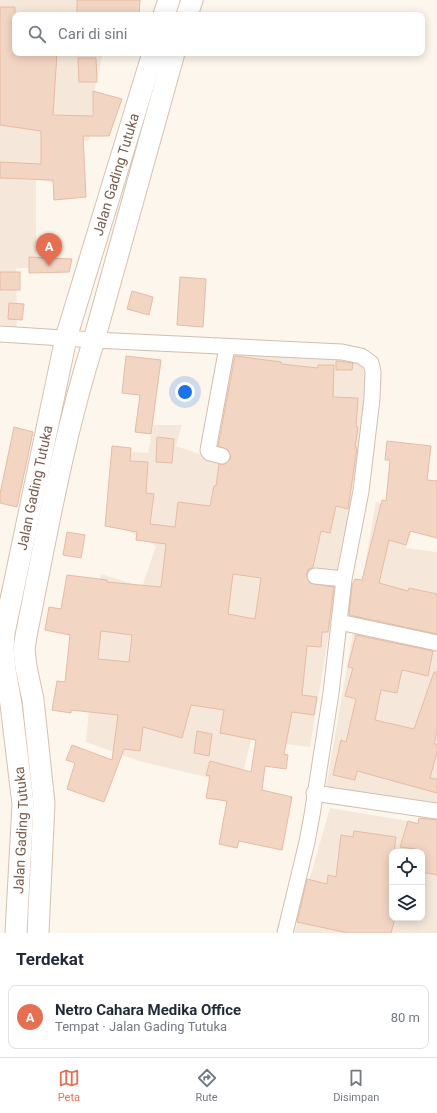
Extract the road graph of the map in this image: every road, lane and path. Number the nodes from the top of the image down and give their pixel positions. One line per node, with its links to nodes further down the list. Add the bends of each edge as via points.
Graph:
1 (169, 0): 3 (main road)
2 (192, 0): 4 (main road)
3 (165, 12)
4 (188, 12)
5 (152, 56): 8 (main road, Jalan Gading Tutuka)
6 (173, 56): 9 (main road, Jalan Gading Tutuka)
7 (0, 334): 8 (street)
8 (66, 338): 9 (street); 18 (main road, Jalan Gading Tutuka, via 4,633 5,670 23,804)
9 (94, 340): 10 (street); 19 (main road, Jalan Gading Tutuka, via 57,482 26,636 26,667 33,700 44,803)
10 (227, 347): 11 (street, via 208,450); 13 (street, via 355,354 371,363 372,399 361,491)
11 (222, 456)
12 (315, 576): 13 (street)
13 (344, 579): 14 (street)
14 (339, 622): 15 (street); 16 (street, via 331,693)
15 (437, 643)
16 (314, 793): 17 (street); 20 (street, via 307,842)
17 (437, 811)
18 (16, 933)
19 (38, 933)
20 (284, 933)

